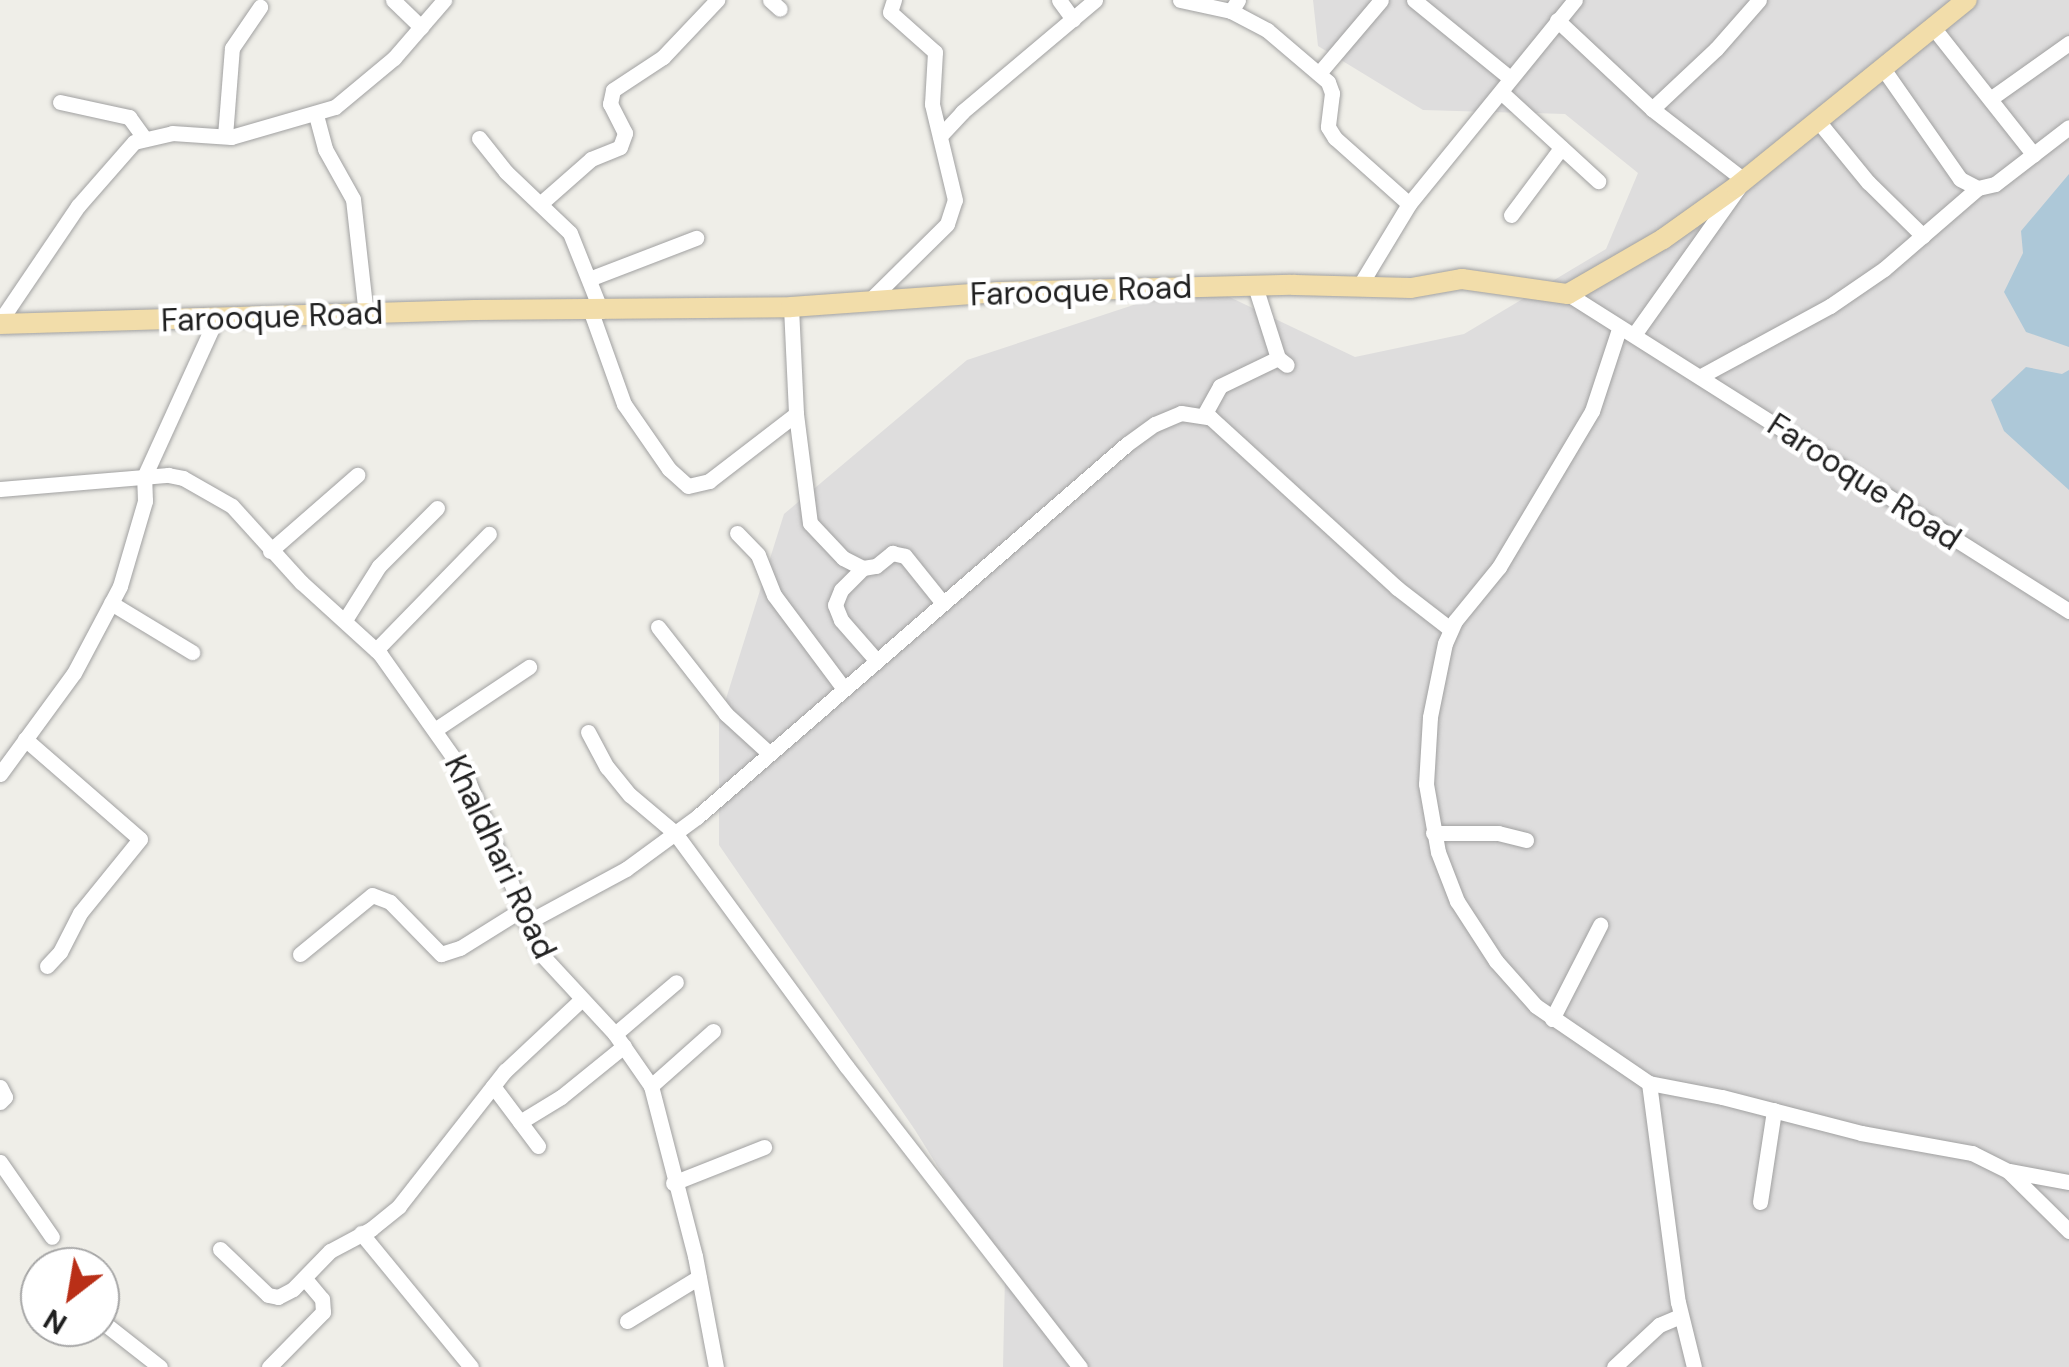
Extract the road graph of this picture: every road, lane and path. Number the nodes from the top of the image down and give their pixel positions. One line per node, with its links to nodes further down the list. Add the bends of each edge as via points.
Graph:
1 (394, 0): 18 (street)
2 (444, 0): 18 (street)
3 (717, 0): 38 (street, via 663,57 613,90 610,104 624,133 620,147 591,160)
4 (894, 0): 30 (street, via 890,12 936,52 932,104)
5 (1059, 0): 15 (street)
6 (1095, 0): 15 (street)
7 (1180, 0): 13 (street)
8 (1381, 0): 21 (street)
9 (1414, 0): 22 (street)
10 (1575, 0): 16 (street)
11 (1759, 0): 25 (street)
12 (1959, 3): 17 (main road)
13 (1235, 6): 21 (street)
14 (260, 7): 29 (street, via 232,48)
15 (1073, 19): 30 (street)
16 (1557, 20): 22 (street); 25 (street)
17 (1932, 26): 20 (main road); 23 (street)
18 (421, 27): 26 (street, via 354,94)
19 (2069, 43): 23 (street)
20 (1882, 68): 27 (main road); 37 (street, via 1960,178)
21 (1320, 72): 39 (street, via 1332,92 1328,128)
22 (1505, 85): 33 (street); 39 (street)
23 (1990, 99): 34 (street)
24 (60, 102): 32 (street, via 129,117)
25 (1652, 109): 35 (street)
26 (316, 114): 29 (street); 50 (street, via 325,149 353,199)
27 (1818, 121): 35 (main road); 41 (street)
28 (2069, 127): 34 (street)
29 (225, 136): 32 (street)
30 (940, 136): 47 (street, via 952,176 952,216)
31 (478, 138): 38 (street)
32 (145, 139): 52 (street, via 121,154 78,206)
33 (1561, 148): 36 (street); 40 (street)
34 (2034, 154): 37 (street, via 1995,184)
35 (1744, 180): 46 (main road); 53 (street)
36 (1598, 181)
37 (1978, 188): 41 (street)
38 (540, 204): 43 (street, via 570,233)
39 (1409, 204): 44 (street)
40 (1511, 215)
41 (1922, 236): 54 (street, via 1830,306)
42 (696, 238): 43 (street)
43 (588, 279): 49 (street)
44 (1360, 285): 45 (main road, Farooque Road); 46 (main road, Farooque Road, via 1411,288 1478,280)
45 (1255, 286): 47 (main road, Farooque Road); 56 (street, via 1282,361 1220,386)
46 (1568, 294): 53 (street, Farooque Road)
47 (868, 302): 48 (main road, Farooque Road)
48 (791, 306): 49 (main road, Farooque Road); 55 (street)
49 (596, 311): 50 (main road, Farooque Road); 55 (street, via 624,404 669,470 688,486 709,481)
50 (366, 314): 51 (main road, Farooque Road)
51 (216, 320): 52 (main road, Farooque Road); 58 (street)
52 (0, 323)
53 (1626, 332): 54 (street, Farooque Road); 70 (street, via 1592,411 1498,568)
54 (1701, 376): 67 (street, Farooque Road)
55 (796, 414): 64 (street, via 810,523)
56 (1204, 415): 65 (street, via 1181,414 1155,424); 70 (street)
57 (357, 476): 63 (street)
58 (144, 477): 59 (street, Khaldhari Road); 63 (street, Khaldhari Road, via 168,475 200,486 232,506); 66 (street, via 139,524)
59 (0, 488)
60 (437, 508): 68 (street, via 380,566)
61 (737, 533): 75 (street)
62 (489, 534): 71 (street)
63 (270, 551): 68 (street, Khaldhari Road)
64 (862, 568): 65 (street, via 898,552); 73 (street, via 834,605)
65 (942, 602): 73 (street)
66 (111, 603): 72 (street); 78 (street, via 74,673)
67 (2069, 611)
68 (345, 620): 71 (street, Khaldhari Road)
69 (658, 627): 79 (street, via 718,706)
70 (1450, 629): 81 (street, via 1426,748)
71 (376, 650): 76 (street, Khaldhari Road)
72 (192, 652)
73 (876, 660): 75 (street)
74 (529, 667): 76 (street)
75 (844, 689): 79 (street)
76 (436, 730): 84 (street, Khaldhari Road, via 481,805)
77 (588, 732): 82 (street, via 630,796)
78 (26, 738): 80 (street); 87 (street, via 140,839)
79 (770, 754): 82 (street)
80 (0, 774)
81 (1433, 832): 83 (street); 90 (street, via 1446,876 1476,932 1516,988)
82 (675, 833): 84 (street, via 626,869); 120 (street)
83 (1526, 840)
84 (523, 916): 86 (street, via 441,954 390,902 372,895); 89 (street, Khaldhari Road, via 541,954)
85 (1600, 925): 90 (street)
86 (300, 954)
87 (47, 966)
88 (676, 982): 92 (street)
89 (581, 1000): 92 (street, Khaldhari Road); 94 (street)
90 (1552, 1019): 93 (street)
91 (713, 1030): 95 (street)
92 (619, 1040): 95 (street, Khaldhari Road); 99 (street, via 560,1097)
93 (1649, 1083): 98 (street); 113 (street)
94 (494, 1086): 99 (street); 108 (street, via 414,1190)
95 (651, 1086): 105 (street, Khaldhari Road)
96 (0, 1087): 97 (street)
97 (0, 1102)
98 (1774, 1110): 103 (street, via 1972,1153); 106 (street)
99 (520, 1122): 100 (street)
100 (538, 1146)
101 (764, 1147): 105 (street)
102 (0, 1162): 109 (street)
103 (2008, 1170): 104 (street); 107 (street)
104 (2069, 1182)
105 (673, 1183): 111 (street, Khaldhari Road)
106 (1760, 1202)
107 (2069, 1231)
108 (362, 1233): 112 (street, via 330,1251); 119 (street)
109 (52, 1237)
110 (220, 1249): 112 (street, via 273,1298)
111 (699, 1277): 114 (street); 117 (street, Khaldhari Road)
112 (305, 1279): 118 (street, via 322,1299 323,1312)
113 (1680, 1316): 121 (street); 122 (street)
114 (627, 1320)
115 (120, 1337): 116 (street)
116 (152, 1365)
117 (710, 1365)
118 (269, 1367)
119 (471, 1367)
120 (1080, 1367)
121 (1614, 1367)
122 (1694, 1367)

